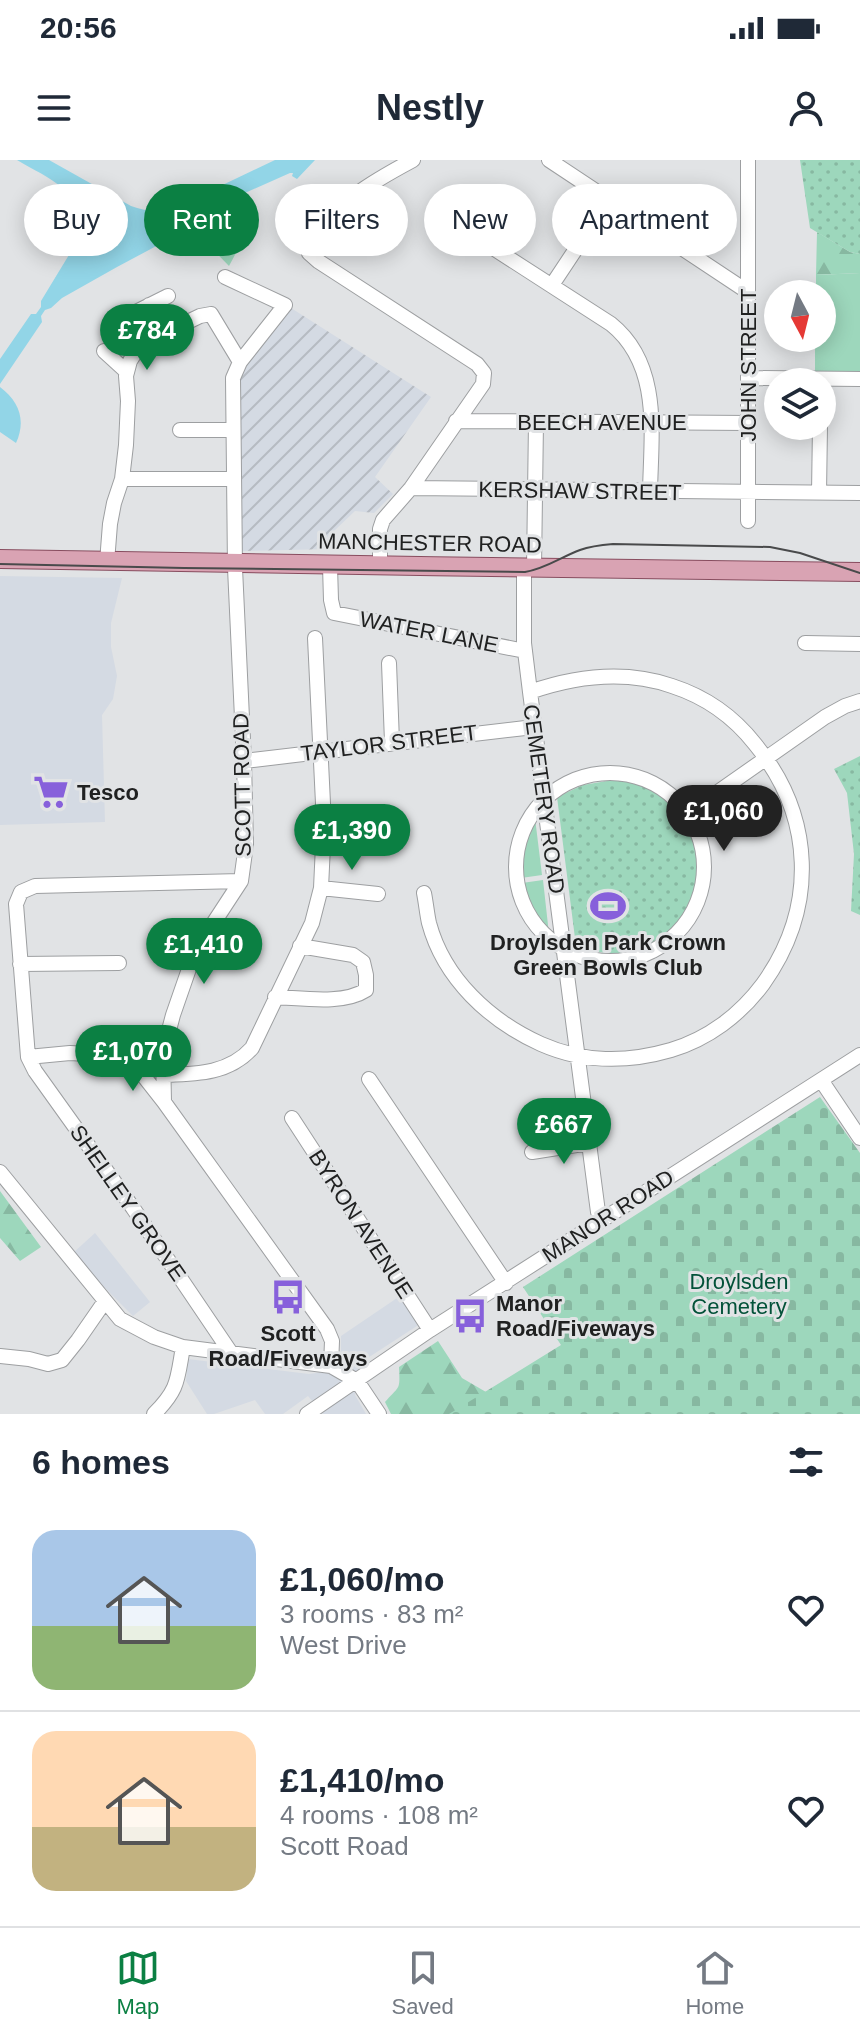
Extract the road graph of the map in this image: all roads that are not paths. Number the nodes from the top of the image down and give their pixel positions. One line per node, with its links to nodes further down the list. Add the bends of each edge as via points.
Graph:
1 (413, 160): 22 (street, via 355,194 322,227 309,253 477,364 484,373 483,384)
2 (549, 160): 4 (street)
3 (748, 160): 10 (street, JOHN STREET)
4 (586, 184)
5 (506, 256): 9 (street)
6 (571, 256): 9 (street)
7 (694, 256): 10 (street)
8 (225, 277): 16 (street, via 285,305)
9 (552, 285): 24 (street, via 626,339 647,381)
10 (748, 292): 18 (street, JOHN STREET)
11 (168, 296): 12 (street)
12 (149, 305): 13 (street); 14 (street)
13 (122, 319)
14 (164, 333): 16 (street, via 211,314); 17 (street, via 140,345)
15 (104, 351): 17 (street)
16 (240, 362): 27 (street, SCOTT ROAD, via 233,378)
17 (127, 372): 29 (street)
18 (749, 378): 19 (street); 25 (street, JOHN STREET)
19 (764, 378)
20 (860, 379): 21 (street)
21 (836, 380)
22 (456, 421): 23 (street, BEECH AVENUE); 31 (street)
23 (536, 422): 24 (street, BEECH AVENUE); 32 (street, CEMETERY ROAD)
24 (651, 422): 25 (street, BEECH AVENUE); 33 (street)
25 (748, 423): 34 (street, JOHN STREET)
26 (180, 430): 27 (street)
27 (233, 430): 30 (street, SCOTT ROAD)
28 (820, 440): 35 (street)
29 (122, 479): 30 (street); 39 (street)
30 (233, 479): 40 (street, SCOTT ROAD)
31 (411, 488): 32 (street, KERSHAW STREET); 42 (street, via 383,520)
32 (535, 490): 33 (street, KERSHAW STREET); 43 (street, CEMETERY ROAD)
33 (650, 492): 34 (street, KERSHAW STREET)
34 (748, 492): 35 (street, KERSHAW STREET); 37 (street, JOHN STREET)
35 (819, 493): 36 (street, KERSHAW STREET)
36 (860, 493)
37 (748, 521)
38 (0, 559): 39 (main road, MANCHESTER ROAD)
39 (107, 562): 40 (main road, MANCHESTER ROAD)
40 (235, 564): 41 (main road, MANCHESTER ROAD); 56 (street, SCOTT ROAD)
41 (330, 566): 42 (main road, MANCHESTER ROAD); 48 (street, WATER LANE, via 334,613)
42 (380, 566): 43 (main road, MANCHESTER ROAD)
43 (529, 568): 44 (main road, MANCHESTER ROAD); 48 (street, CEMETERY ROAD)
44 (860, 572)
45 (315, 638): 54 (street)
46 (805, 643): 47 (street)
47 (860, 644)
48 (525, 651): 50 (street, CEMETERY ROAD)
49 (389, 663): 53 (street)
50 (530, 692): 52 (street, CEMETERY ROAD); 55 (street, via 592,677 673,686 725,713)
51 (860, 701): 55 (street, via 825,717)
52 (534, 727): 53 (street, TAYLOR STREET); 57 (street, CEMETERY ROAD)
53 (392, 742): 54 (street, TAYLOR STREET)
54 (321, 751): 56 (street, TAYLOR STREET); 59 (street)
55 (767, 758): 58 (street); 73 (street, via 791,804 803,869 797,912 773,970 741,1009 690,1043 628,1059)
56 (244, 761): 61 (street, SCOTT ROAD, via 246,845)
57 (543, 798): 58 (street, via 581,778 614,773 645,779); 66 (street, CEMETERY ROAD); 66 (street, via 521,834 516,880 536,926)
58 (688, 813): 66 (street, via 704,843 704,884 677,934 633,959 601,959)
59 (324, 824): 60 (street); 62 (street)
60 (383, 825)
61 (241, 881): 68 (street, SHELLEY GROVE, via 35,886 21,892 16,904); 70 (street, SCOTT ROAD, via 190,966)
62 (321, 888): 64 (street); 65 (street)
63 (424, 893): 73 (street, via 443,956 480,1006 530,1039)
64 (378, 894)
65 (300, 946): 69 (street); 69 (street, via 353,955 363,962 366,990 340,999)
66 (564, 949): 73 (street, CEMETERY ROAD)
67 (119, 963): 68 (street)
68 (20, 964): 72 (street, SHELLEY GROVE)
69 (275, 997): 75 (street, via 243,1058 199,1074)
70 (163, 1053): 74 (street, via 144,1062); 75 (street, SCOTT ROAD)
71 (860, 1055): 77 (street, MANOR ROAD)
72 (28, 1057): 74 (street, via 70,1053); 89 (street, SHELLEY GROVE)
73 (578, 1057): 81 (street, CEMETERY ROAD)
74 (131, 1060): 78 (street)
75 (164, 1075): 78 (street, SCOTT ROAD)
76 (369, 1079): 85 (street)
77 (821, 1080): 80 (street); 84 (street, MANOR ROAD)
78 (164, 1102): 91 (street, via 327,1329)
79 (292, 1118): 87 (street, BYRON AVENUE)
80 (860, 1138)
81 (589, 1143): 82 (street); 84 (street, CEMETERY ROAD)
82 (532, 1152)
83 (0, 1172): 86 (street)
84 (602, 1219): 85 (street, MANOR ROAD)
85 (506, 1283): 87 (street, MANOR ROAD)
86 (105, 1301): 88 (street, via 120,1319); 90 (street, via 62,1360 48,1364)
87 (430, 1330): 92 (street, MANOR ROAD)
88 (183, 1347): 89 (street); 93 (street, via 171,1397)
89 (231, 1353): 91 (street)
90 (0, 1356)
91 (331, 1366): 92 (street)
92 (357, 1381): 94 (street, MANOR ROAD); 95 (street)
93 (154, 1414)
94 (307, 1414)
95 (379, 1414)

